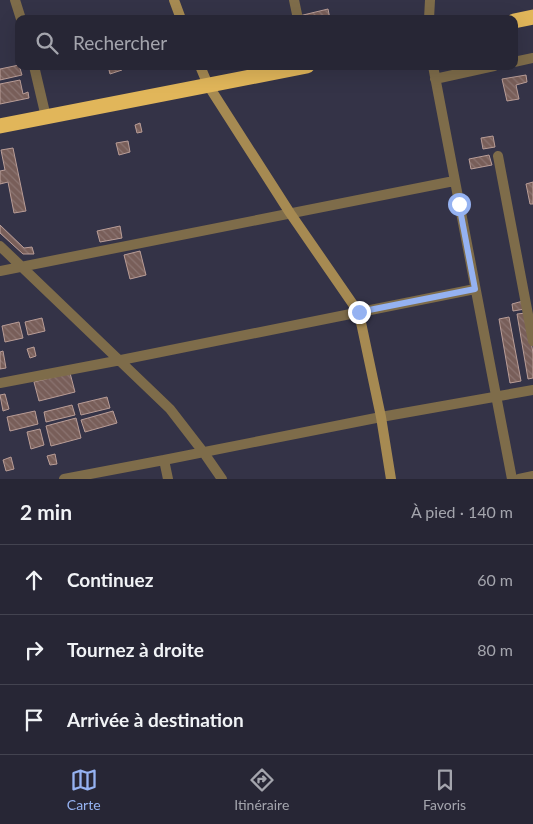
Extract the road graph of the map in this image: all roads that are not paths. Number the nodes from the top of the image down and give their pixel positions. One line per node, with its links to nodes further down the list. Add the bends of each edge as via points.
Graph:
1 (15, 0): 5 (street)
2 (174, 0): 6 (street)
3 (294, 0): 7 (street)
4 (430, 0): 8 (street)
5 (20, 15)
6 (180, 15)
7 (297, 15)
8 (429, 15)
9 (533, 17): 10 (highway)
10 (518, 20)
11 (533, 58): 12 (street)
12 (518, 61)
13 (35, 70): 20 (street)
14 (202, 70): 19 (street)
15 (286, 70): 19 (highway)
16 (433, 70): 18 (street)
17 (476, 70): 18 (street)
18 (435, 79): 23 (street)
19 (208, 85): 20 (highway); 24 (street)
20 (46, 117): 21 (highway)
21 (0, 126)
22 (498, 156): 30 (street)
23 (454, 181): 24 (street); 28 (street)
24 (290, 213): 26 (street); 29 (street)
25 (0, 246): 26 (street)
26 (24, 267): 27 (street); 31 (street)
27 (0, 271)
28 (475, 289): 29 (street); 34 (street)
29 (359, 312): 31 (street); 35 (street)
30 (533, 341)
31 (121, 360): 32 (street); 36 (street, via 170,409)
32 (0, 383)
33 (533, 390): 34 (street)
34 (496, 397): 35 (street); 43 (street)
35 (380, 417): 36 (street); 42 (street)
36 (204, 452): 37 (street); 41 (street)
37 (164, 460): 39 (street); 40 (street)
38 (533, 476): 44 (street)
39 (64, 479)
40 (168, 479)
41 (222, 479)
42 (391, 479)
43 (512, 479)
44 (519, 479)

